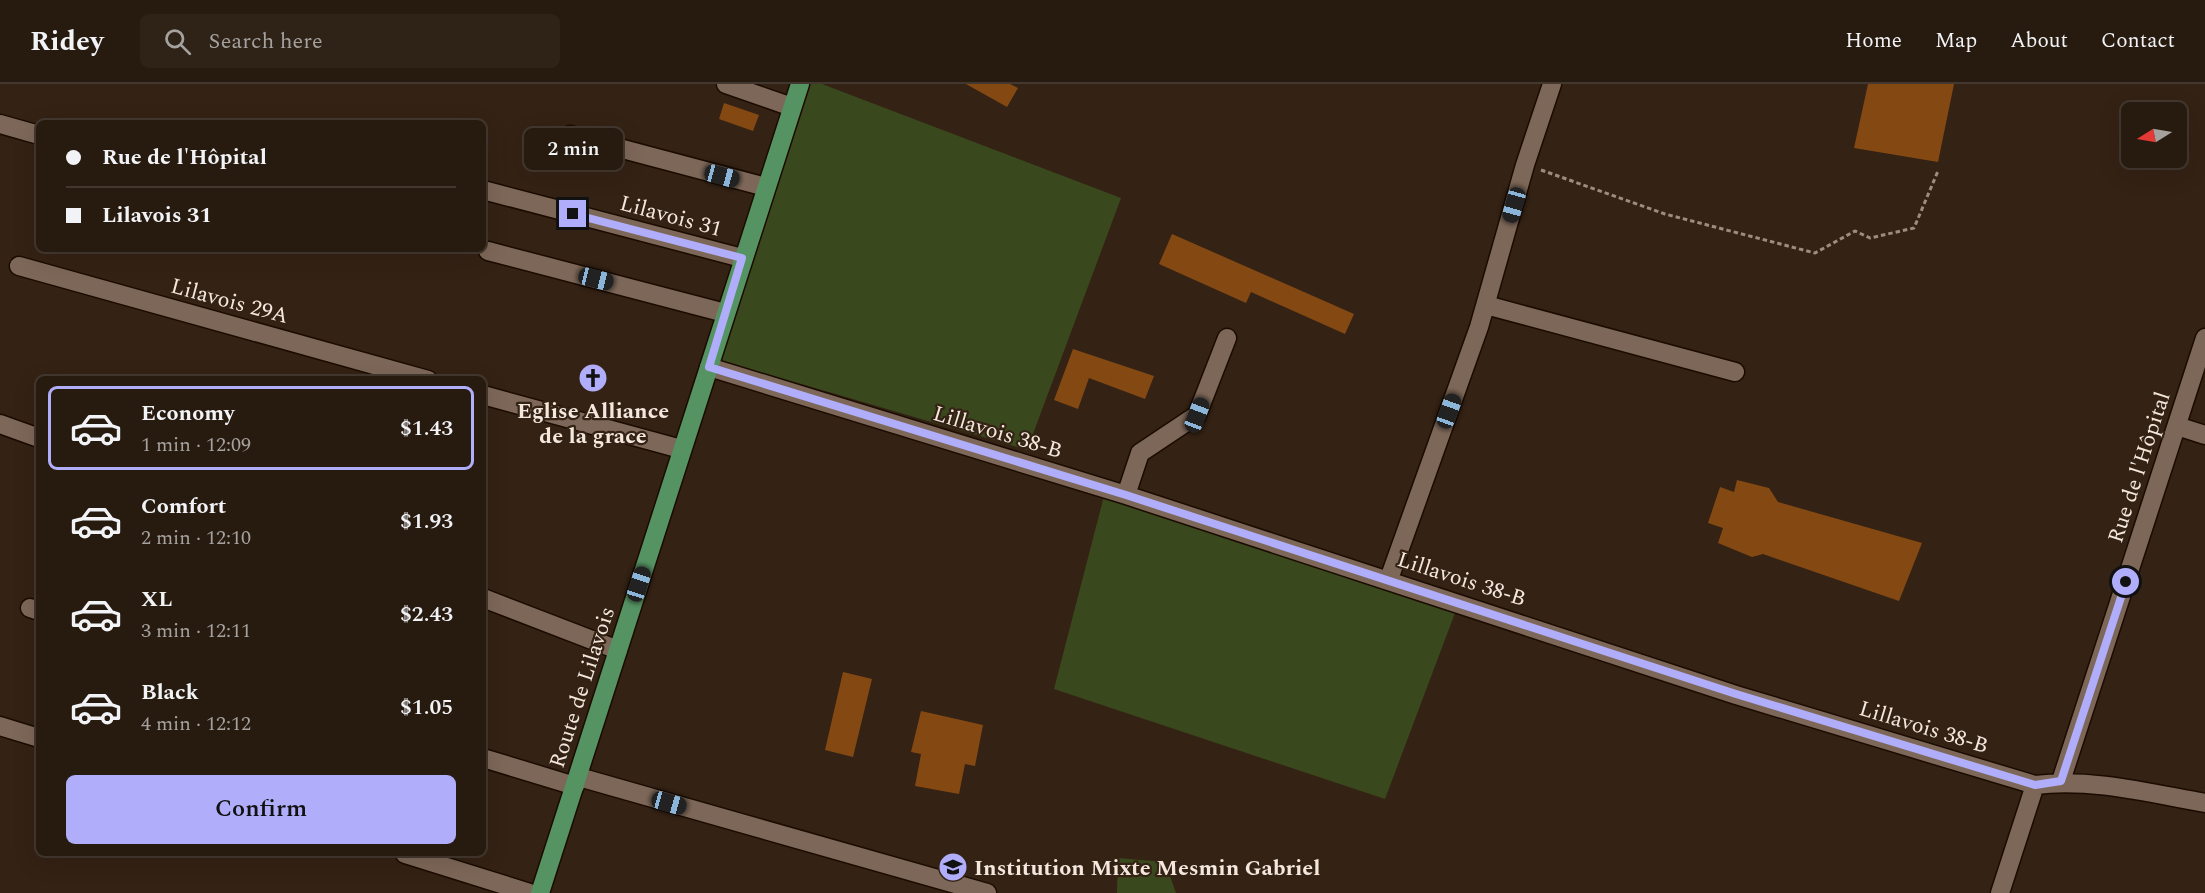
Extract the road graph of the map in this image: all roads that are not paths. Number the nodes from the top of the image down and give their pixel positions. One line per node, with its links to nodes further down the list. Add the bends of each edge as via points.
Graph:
1 (726, 84): 4 (street)
2 (800, 84): 4 (main road, Route de Lilavois)
3 (1552, 84): 13 (street)
4 (792, 107): 8 (main road, Route de Lilavois)
5 (0, 124): 6 (street)
6 (36, 134)
7 (570, 135): 8 (street)
8 (766, 187): 11 (main road, Route de Lilavois)
9 (486, 191): 11 (street, Lilavois 31)
10 (488, 251): 14 (street)
11 (742, 258): 14 (main road, Route de Lilavois)
12 (19, 266): 19 (street, Lilavois 29A)
13 (1486, 305): 18 (street); 27 (street)
14 (725, 313): 17 (main road, Route de Lilavois)
15 (1227, 338): 26 (street, via 1197,415 1140,453)
16 (2205, 338): 22 (street, Rue de l'Hôpital)
17 (709, 367): 25 (main road, Route de Lilavois); 26 (street, Lillavois 38-B)
18 (1735, 372)
19 (414, 376)
20 (486, 396): 25 (street)
21 (0, 424): 24 (street)
22 (2177, 426): 23 (street); 33 (street, Rue de l'Hôpital)
23 (2205, 435)
24 (36, 437)
25 (681, 449): 29 (main road, Route de Lilavois)
26 (1126, 495): 27 (street, Lillavois 38-B)
27 (1389, 579): 35 (street, Lillavois 38-B, via 1736,694)
28 (486, 599): 29 (street)
29 (618, 650): 34 (main road, Route de Lilavois)
30 (0, 726): 31 (street)
31 (36, 737)
32 (486, 759): 34 (street)
33 (2061, 781): 35 (street, Lillavois 38-B); 36 (street, Lillavois 38-B)
34 (577, 782): 39 (main road, Route de Lilavois); 40 (street)
35 (2035, 785): 41 (street)
36 (2205, 803)
37 (411, 856): 38 (street)
38 (530, 893)
39 (540, 893)
40 (987, 893)
41 (2000, 893)

